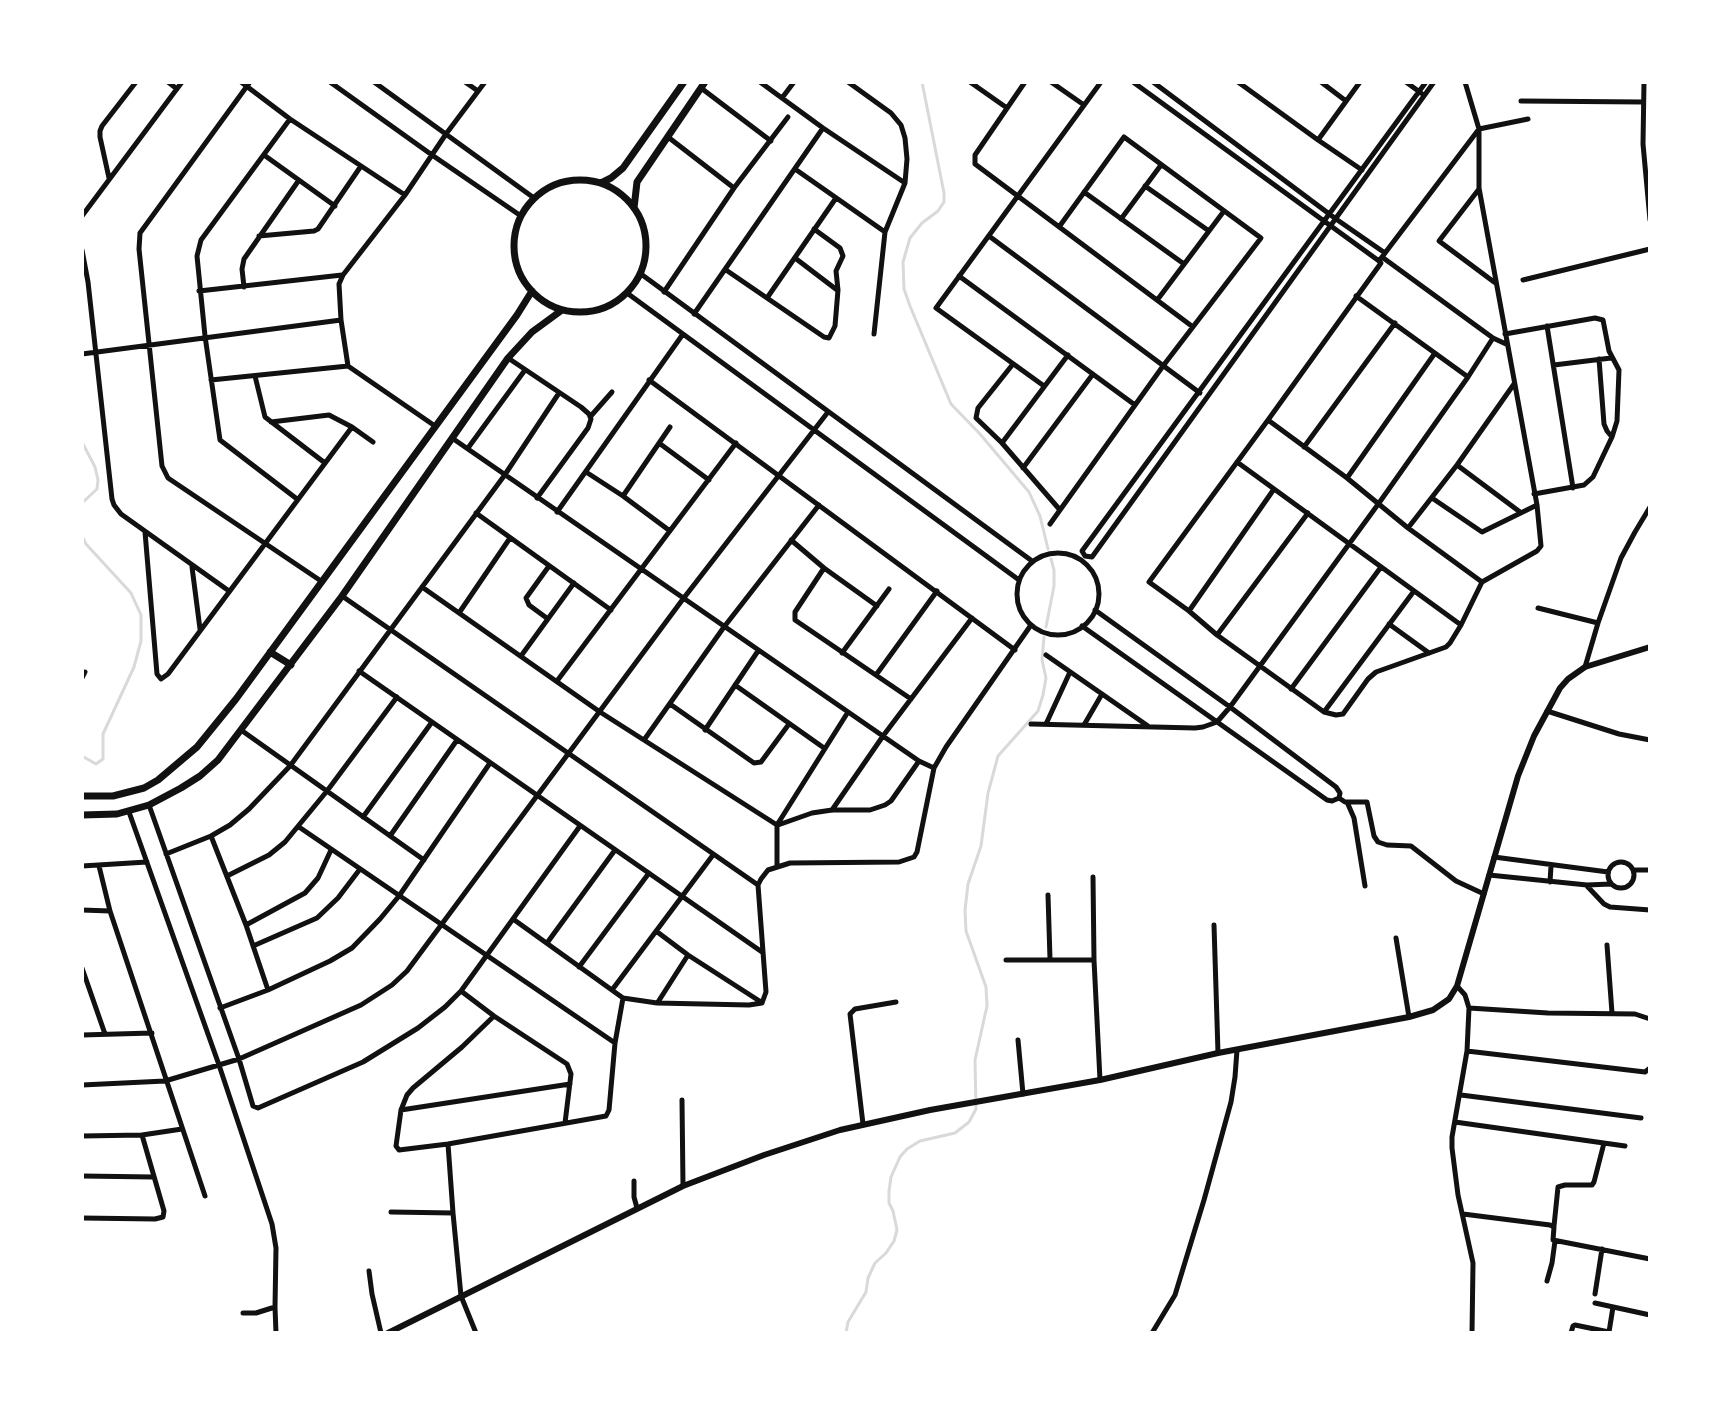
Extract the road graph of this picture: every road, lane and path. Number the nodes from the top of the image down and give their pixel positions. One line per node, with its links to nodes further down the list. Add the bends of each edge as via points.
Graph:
1 (136, 82): 54 (street, via 100,131)
2 (168, 82): 28 (street)
3 (182, 82): 28 (street)
4 (330, 82): 49 (street)
5 (374, 82): 42 (street)
6 (465, 82): 29 (street)
7 (485, 82): 29 (street)
8 (684, 82): 56 (main road, via 623,168)
9 (760, 82): 31 (street)
10 (794, 82): 31 (street)
11 (848, 82): 57 (street, via 901,125)
12 (970, 82): 36 (street)
13 (1025, 82): 36 (street)
14 (1051, 82): 35 (street)
15 (1101, 82): 35 (street)
16 (1133, 82): 47 (street)
17 (1153, 82): 44 (street)
18 (1238, 82): 45 (street)
19 (1321, 82): 32 (street)
20 (1360, 82): 32 (street)
21 (1406, 82): 30 (street)
22 (1426, 82): 30 (street)
23 (1434, 82): 30 (street)
24 (1465, 82): 41 (street)
25 (1644, 82): 34 (street)
26 (246, 83): 38 (street); 114 (street, via 140,233)
27 (703, 85): 43 (main road); 46 (street)
28 (177, 89): 54 (street)
29 (478, 91): 42 (street)
30 (1422, 94): 53 (street); 73 (street)
31 (782, 98): 40 (street)
32 (1346, 101): 45 (street)
33 (1521, 101): 34 (street)
34 (1643, 102): 75 (street)
35 (1084, 105): 63 (street)
36 (1007, 108): 63 (street, via 974,162)
37 (788, 117): 46 (street)
38 (290, 119): 48 (street); 51 (street)
39 (1528, 119): 41 (street)
40 (823, 128): 52 (street); 57 (street)
41 (1479, 129): 60 (street); 85 (street)
42 (446, 134): 49 (street); 64 (street)
43 (668, 137): 59 (street); 67 (main road, via 637,182)
44 (1227, 137): 47 (street); 69 (street)
45 (1318, 140): 53 (street)
46 (771, 141): 59 (street)
47 (1221, 145): 74 (street)
48 (264, 155): 55 (street); 96 (street, via 201,240)
49 (432, 155): 62 (street); 71 (street)
50 (1161, 164): 58 (street); 61 (street, via 1124,137); 68 (street)
51 (361, 166): 62 (street); 66 (street)
52 (795, 169): 65 (street); 88 (street)
53 (1362, 170): 69 (street)
54 (110, 179): 70 (street)
55 (299, 180): 66 (street); 81 (street)
56 (601, 183): 64 (main road, via 565,182); 67 (main road)
57 (905, 183): 80 (street)
58 (1145, 186): 72 (street); 79 (street)
59 (734, 188): 98 (street)
60 (1479, 188): 93 (street); 93 (street, via 1439,241)
61 (1084, 192): 72 (street); 77 (street)
62 (405, 195): 90 (street)
63 (1017, 195): 77 (street); 82 (street)
64 (534, 198): 71 (main road)
65 (836, 198): 78 (street); 80 (street)
66 (335, 206): 81 (street, via 314,231)
67 (634, 208): 89 (main road, via 647,238)
68 (1224, 211): 79 (street); 108 (street, via 1261,238)
69 (1328, 213): 73 (street); 74 (street)
70 (82, 216)
71 (521, 216): 97 (main road, via 514,255)
72 (1121, 219): 87 (street)
73 (1336, 219): 76 (street); 85 (street)
74 (1324, 220): 76 (street); 137 (street)
75 (1650, 220)
76 (1331, 225): 85 (street); 138 (street)
77 (1059, 227): 102 (street)
78 (814, 229): 86 (street); 95 (street, via 843,253 836,271)
79 (1209, 231): 87 (street)
80 (885, 232): 110 (street)
81 (259, 236): 94 (street, via 243,263)
82 (989, 236): 91 (street); 126 (street)
83 (1650, 249): 92 (street)
84 (82, 250): 116 (street)
85 (1382, 257): 100 (street); 113 (street)
86 (795, 258): 95 (street); 101 (street)
87 (1184, 264): 102 (street)
88 (726, 270): 101 (street); 104 (street)
89 (641, 274): 98 (street); 99 (main road)
90 (343, 275): 94 (street); 105 (street, via 338,291)
91 (959, 276): 119 (street); 123 (street, via 936,308)
92 (1523, 280)
93 (1495, 282): 111 (street)
94 (244, 287): 96 (street)
95 (838, 290): 101 (street, via 835,326 827,338)
96 (199, 291): 112 (street)
97 (532, 291): 103 (main road); 144 (main road)
98 (664, 292): 104 (street)
99 (627, 293): 103 (main road, via 594,311); 109 (street)
100 (1356, 296): 106 (street); 142 (street)
101 (767, 298)
102 (1158, 299): 108 (street)
103 (562, 310): 120 (main road)
104 (694, 314): 140 (street)
105 (341, 320): 112 (street); 125 (street)
106 (1395, 323): 117 (street); 154 (street)
107 (1547, 326): 111 (street); 121 (street, via 1603,320); 124 (street)
108 (1193, 327): 126 (street)
109 (683, 334): 132 (street); 147 (street)
110 (874, 334)
111 (1505, 334): 115 (street)
112 (205, 336): 114 (street); 131 (street)
113 (1493, 338): 115 (street); 130 (street)
114 (148, 344): 116 (street); 187 (street, via 165,473)
115 (1507, 345): 133 (street)
116 (96, 352): 118 (street); 184 (street, via 112,499 121,514)
117 (1435, 353): 130 (street); 163 (street)
118 (82, 354)
119 (1068, 355): 128 (street); 134 (street)
120 (508, 358): 127 (street); 149 (main road)
121 (1611, 358): 122 (street); 148 (street, via 1619,370)
122 (1599, 359): 124 (street); 148 (street, via 1604,424)
123 (1013, 364): 134 (street); 153 (street, via 978,408 976,418)
124 (1554, 365): 165 (street)
125 (348, 366): 129 (street); 144 (street)
126 (1163, 366): 137 (street); 139 (street)
127 (525, 370): 136 (street); 155 (street)
128 (1093, 374): 139 (street); 159 (street)
129 (255, 376): 131 (street); 143 (street)
130 (1468, 377): 172 (street)
131 (211, 380): 171 (street, via 220,440)
132 (649, 380): 152 (street); 160 (street)
133 (1515, 384): 158 (street); 167 (street)
134 (1044, 386): 153 (street)
135 (612, 392): 141 (street)
136 (559, 393): 141 (street); 162 (street)
137 (1198, 393): 138 (street); 138 (street, via 1082,551 1085,556 1092,557)
138 (1206, 398)
139 (1135, 405): 176 (street)
140 (828, 412): 147 (street); 189 (street)
141 (590, 417): 169 (street, via 588,428)
142 (1268, 420): 154 (street); 156 (street)
143 (270, 422): 145 (street, via 322,414); 157 (street)
144 (435, 426): 196 (main road)
145 (352, 427): 150 (street); 157 (street)
146 (670, 427): 151 (street)
147 (815, 430): 161 (street); 195 (street)
148 (1612, 437): 165 (street, via 1593,477)
149 (452, 438): 155 (street); 204 (main road)
150 (373, 442)
151 (659, 443): 164 (street); 168 (street)
152 (736, 443): 161 (street); 164 (street)
153 (1002, 443): 159 (street)
154 (1304, 447): 163 (street)
155 (468, 448): 162 (street)
156 (1237, 462): 166 (street); 210 (street, via 1149,582)
157 (325, 463): 171 (street)
158 (1457, 465): 170 (street); 178 (street)
159 (1023, 468): 176 (street)
160 (586, 472): 168 (street); 177 (street)
161 (780, 475): 173 (street); 205 (street)
162 (504, 476): 169 (street); 179 (street)
163 (1347, 478): 172 (street)
164 (709, 480): 183 (street)
165 (1573, 488): 167 (street)
166 (1274, 489): 180 (street); 210 (street)
167 (1534, 494): 174 (street)
168 (623, 496): 183 (street)
169 (537, 498): 177 (street)
170 (1432, 498): 178 (street, via 1482,532); 182 (street)
171 (297, 499): 187 (street)
172 (1379, 503): 182 (street); 188 (street)
173 (819, 505): 186 (street); 202 (street)
174 (1537, 505): 178 (street); 197 (street, via 1539,548)
175 (1650, 507): 214 (street, via 1621,558)
176 (1060, 510): 181 (street)
177 (557, 512): 194 (street)
178 (1520, 512)
179 (476, 513): 185 (street); 199 (street)
180 (1308, 513): 188 (street); 222 (street)
181 (1050, 524)
182 (1408, 528): 197 (street)
183 (670, 531): 194 (street)
184 (145, 532): 190 (street); 220 (street, via 159,678 168,674)
185 (510, 538): 191 (street); 211 (street)
186 (791, 540): 193 (street); 219 (street)
187 (265, 543): 196 (street); 201 (street)
188 (1349, 544): 192 (street); 232 (street)
189 (1032, 561): 195 (street); 209 (street, via 1054,553 1077,557 1098,586)
190 (192, 566): 201 (street); 220 (street)
191 (549, 566): 198 (street); 213 (street, via 526,598)
192 (1381, 567): 203 (street); 239 (street)
193 (824, 568): 206 (street); 227 (street, via 794,617)
194 (641, 570): 205 (street); 208 (street)
195 (1019, 580): 216 (street, via 1018,604)
196 (321, 581): 226 (main road)
197 (1482, 582): 217 (street)
198 (574, 583): 208 (street); 213 (street)
199 (422, 587): 211 (street); 221 (street)
200 (889, 589): 206 (street)
201 (229, 591): 220 (street)
202 (937, 591): 212 (street); 236 (street)
203 (1414, 591): 215 (street); 217 (street)
204 (342, 596): 221 (street); 231 (main road)
205 (683, 599): 219 (street); 246 (street)
206 (877, 606): 227 (street)
207 (1538, 608): 214 (street)
208 (611, 610): 237 (street)
209 (1095, 610): 218 (street); 244 (street)
210 (1189, 611): 222 (street)
211 (459, 613): 230 (street)
212 (972, 618): 225 (street); 242 (street)
213 (548, 619): 230 (street)
214 (1598, 623): 233 (street)
215 (1389, 624): 228 (street); 248 (street)
216 (1031, 625): 218 (street, via 1056,634); 225 (street)
217 (1461, 625): 228 (street, via 1450,643)
218 (1082, 626): 250 (street)
219 (724, 627): 224 (street); 243 (street)
220 (200, 630)
221 (390, 630): 234 (street); 263 (street)
222 (1217, 635): 232 (street)
223 (1650, 647): 233 (street)
224 (758, 650): 238 (street); 247 (street)
225 (1015, 650): 267 (street)
226 (270, 652): 231 (main road); 269 (main road, via 197,747 158,780 127,794)
227 (842, 653): 236 (street)
228 (1430, 654): 248 (street, via 1376,672 1343,714)
229 (1046, 655): 235 (street)
230 (521, 656): 237 (street)
231 (291, 665): 256 (main road)
232 (1260, 667): 239 (street); 244 (street)
233 (1585, 667): 245 (street, via 1560,688)
234 (359, 671): 241 (street); 266 (street)
235 (1070, 672): 240 (street); 253 (street)
236 (876, 675): 242 (street)
237 (557, 681): 246 (street)
238 (735, 685): 251 (street); 257 (street)
239 (1291, 689): 248 (street)
240 (1102, 694): 254 (street); 255 (street)
241 (397, 697): 249 (street); 268 (street)
242 (911, 699): 258 (street)
243 (670, 704): 257 (street); 260 (street)
244 (1230, 707): 250 (street); 271 (street, via 1336,787)
245 (1547, 711): 261 (street); 287 (street, via 1518,776)
246 (600, 712): 260 (street); 263 (street)
247 (848, 712): 258 (street); 262 (street)
248 (1324, 712)
249 (432, 722): 259 (street); 277 (street)
250 (1217, 722): 255 (street, via 1203,727); 271 (street, via 1327,800)
251 (789, 724): 257 (street, via 756,764); 262 (street)
252 (1031, 724): 253 (street)
253 (1046, 724): 254 (street)
254 (1084, 725): 255 (street)
255 (1149, 726)
256 (241, 730): 266 (street); 273 (main road, via 200,776)
257 (705, 730)
258 (883, 736): 264 (street); 274 (street)
259 (457, 740): 265 (street); 282 (street)
260 (644, 740): 278 (street)
261 (1650, 740)
262 (824, 748): 278 (street)
263 (569, 754): 270 (street); 286 (street)
264 (919, 761): 267 (street); 274 (street, via 885,805)
265 (490, 763): 270 (street); 288 (street)
266 (290, 766): 268 (street); 281 (street, via 249,809)
267 (934, 768): 292 (street, via 914,857 899,862)
268 (327, 791): 277 (street); 280 (street)
269 (82, 796)
270 (537, 796): 279 (street); 316 (street)
271 (1339, 798): 272 (street)
272 (1347, 802): 306 (street); 307 (street, via 1367,802 1378,842 1411,846 1456,881)
273 (149, 805): 275 (main road); 285 (street)
274 (832, 810): 278 (street)
275 (129, 812): 276 (main road); 289 (street)
276 (82, 815)
277 (363, 817): 282 (street)
278 (777, 825): 292 (street)
279 (580, 826): 284 (street); 314 (street)
280 (299, 827): 283 (street); 300 (street, via 278,849)
281 (211, 836): 285 (street); 300 (street)
282 (390, 836): 288 (street)
283 (331, 850): 294 (street); 315 (street, via 305,893)
284 (615, 850): 298 (street); 320 (street)
285 (166, 854): 340 (street)
286 (713, 855): 304 (street); 310 (street)
287 (1493, 857): 293 (street); 299 (street)
288 (424, 860): 309 (street)
289 (147, 862): 291 (street); 355 (street)
290 (82, 866): 291 (street)
291 (99, 866): 313 (street)
292 (777, 866): 304 (street)
293 (1551, 866): 297 (street); 302 (street)
294 (360, 869): 309 (street); 322 (street, via 317,918)
295 (1633, 870): 296 (street); 297 (street, via 1623,862); 303 (street, via 1625,888)
296 (1650, 870)
297 (1608, 872): 303 (street)
298 (649, 873): 310 (street); 329 (street)
299 (1489, 875): 302 (street); 307 (street)
300 (227, 876): 315 (street)
301 (1093, 877): 328 (street)
302 (1550, 882): 305 (street)
303 (1611, 884): 305 (street)
304 (758, 885): 323 (street)
305 (1587, 885): 312 (street, via 1610,907)
306 (1365, 886)
307 (1484, 894): 331 (street)
308 (1048, 895): 326 (street)
309 (399, 896): 316 (street); 333 (street, via 342,955)
310 (682, 897): 318 (street); 323 (street)
311 (82, 910): 313 (street)
312 (1650, 910)
313 (110, 911): 346 (street)
314 (512, 919): 320 (street); 324 (street)
315 (246, 925): 322 (street)
316 (442, 925): 324 (street); 354 (street, via 407,971 379,995)
317 (1214, 925): 353 (street)
318 (656, 931): 325 (street); 334 (street)
319 (1396, 938): 344 (street)
320 (547, 943): 329 (street)
321 (1607, 945): 342 (street)
322 (253, 946): 333 (street)
323 (763, 952): 339 (street)
324 (486, 955): 335 (street); 350 (street)
325 (688, 955): 338 (street); 339 (street)
326 (1050, 959): 327 (street); 328 (street)
327 (1006, 960)
328 (1094, 960): 357 (street)
329 (579, 967): 334 (street)
330 (82, 968): 332 (street)
331 (1457, 986): 341 (street); 344 (street, via 1441,1006)
332 (85, 988): 347 (street)
333 (268, 990): 340 (street)
334 (612, 990): 336 (street)
335 (461, 991): 343 (street); 354 (street, via 391,1046 261,1108 253,1106)
336 (623, 998): 338 (street); 350 (street)
337 (896, 1002): 368 (street, via 850,1014)
338 (657, 1003): 339 (street)
339 (762, 1003)
340 (220, 1008): 354 (street)
341 (1469, 1008): 342 (street); 352 (street)
342 (1612, 1013): 345 (street)
343 (494, 1016): 359 (street, via 563,1060); 364 (street, via 413,1088)
344 (1409, 1017): 351 (street)
345 (1650, 1019)
346 (152, 1033): 347 (street); 358 (street)
347 (105, 1034): 348 (street)
348 (82, 1035)
349 (1018, 1040): 361 (street)
350 (615, 1043): 367 (street, via 607,1115)
351 (1237, 1050): 353 (street); 402 (street, via 1234,1089 1204,1200 1175,1295)
352 (1467, 1051): 356 (street, via 1645,1072); 362 (street)
353 (1218, 1053): 357 (street)
354 (239, 1059): 355 (street)
355 (219, 1065): 358 (street); 394 (street, via 275,1235)
356 (1650, 1068)
357 (1100, 1080): 361 (street)
358 (165, 1081): 360 (street); 369 (street)
359 (570, 1084): 364 (street); 367 (street)
360 (82, 1085)
361 (1023, 1094): 368 (street)
362 (1461, 1095): 365 (street); 366 (street)
363 (682, 1100): 378 (street)
364 (401, 1110): 373 (street, via 399,1150)
365 (1641, 1118)
366 (1455, 1122): 372 (street); 383 (street, via 1453,1161)
367 (565, 1123): 373 (street)
368 (863, 1124): 378 (street)
369 (182, 1129): 370 (street); 379 (street)
370 (142, 1135): 371 (street); 376 (street)
371 (82, 1136)
372 (1604, 1143): 374 (street); 385 (street, via 1592,1185 1558,1187)
373 (448, 1144): 382 (street)
374 (1625, 1146)
375 (82, 1176): 376 (street)
376 (153, 1177): 384 (street, via 162,1217)
377 (634, 1181): 380 (street)
378 (683, 1186): 380 (street)
379 (205, 1196)
380 (637, 1208): 392 (street)
381 (391, 1212): 382 (street)
382 (453, 1213): 392 (street)
383 (1463, 1214): 385 (street); 403 (street, via 1473,1263)
384 (82, 1218)
385 (1554, 1227): 386 (street)
386 (1555, 1241): 387 (street); 390 (street)
387 (1602, 1249): 388 (street); 391 (street)
388 (1650, 1259)
389 (369, 1271): 399 (street)
390 (1547, 1281)
391 (1595, 1294)
392 (461, 1296): 400 (street); 401 (street)
393 (1595, 1303): 395 (street)
394 (275, 1307): 396 (street); 398 (street)
395 (1613, 1307): 397 (street); 405 (street)
396 (243, 1313)
397 (1650, 1315)
398 (276, 1333)
399 (381, 1333)
400 (388, 1333)
401 (476, 1333)
402 (1152, 1333)
403 (1472, 1333)
404 (1571, 1333): 405 (street, via 1575,1325)
405 (1609, 1333)

